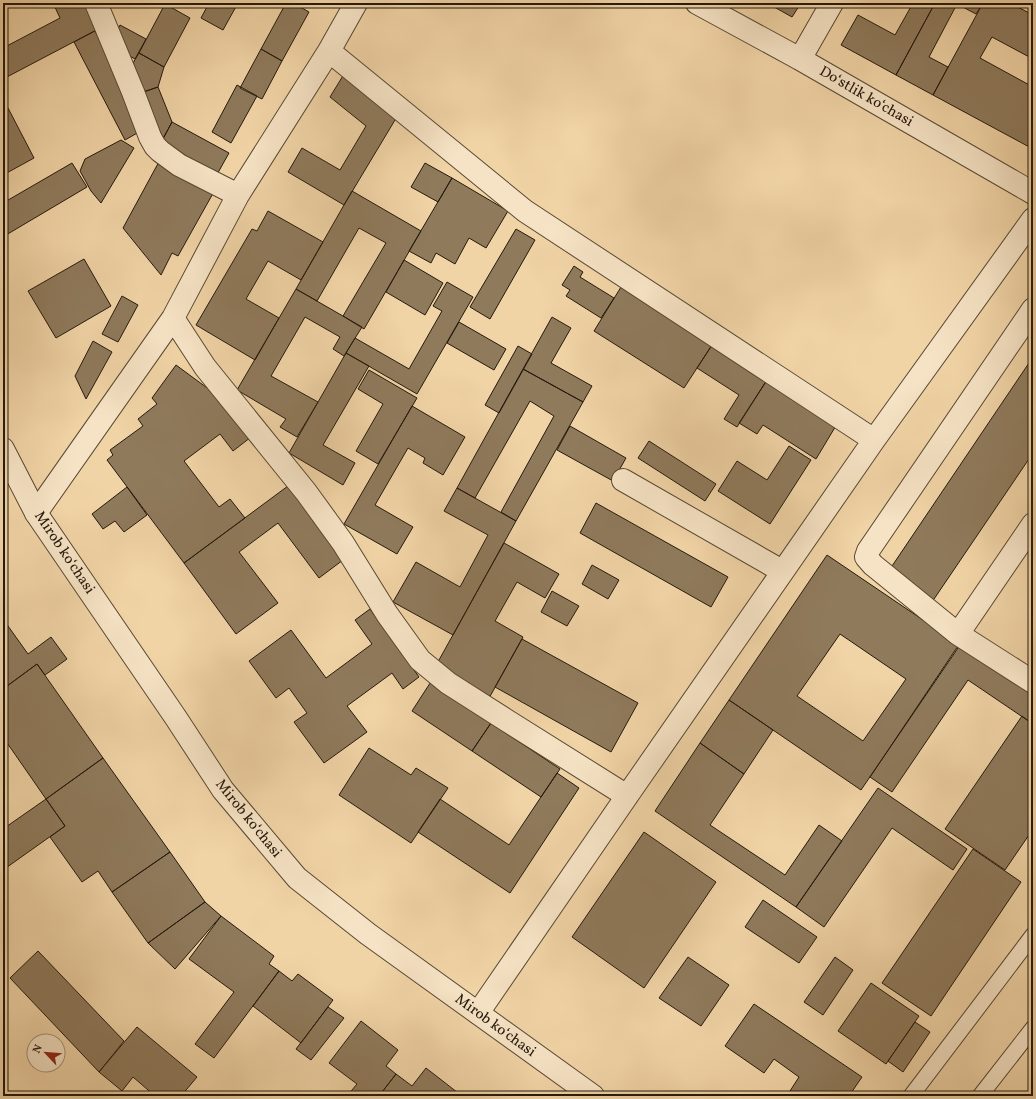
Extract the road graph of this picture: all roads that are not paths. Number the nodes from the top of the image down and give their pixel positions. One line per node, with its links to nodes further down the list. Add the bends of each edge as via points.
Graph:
1 (96, 3): 8 (street, via 155,146 179,165)
2 (356, 3): 5 (street)
3 (697, 3): 6 (street, Doʻstlik koʻchasi)
4 (832, 3): 6 (street)
5 (329, 51): 8 (street); 12 (street, via 525,211)
6 (800, 60): 7 (street, Doʻstlik koʻchasi)
7 (1033, 193)
8 (238, 195): 11 (street)
9 (1033, 220): 12 (street)
10 (1033, 309): 18 (street, via 866,557)
11 (173, 318): 15 (street); 20 (street, via 205,367 306,492 343,543 420,660 448,683)
12 (874, 440): 17 (street)
13 (3, 449): 15 (street, Mirob koʻchasi)
14 (623, 480): 17 (street)
15 (36, 512): 22 (street, Mirob koʻchasi, via 223,790 297,878 368,934)
16 (1033, 524): 18 (street)
17 (782, 571): 20 (street)
18 (958, 634): 19 (street)
19 (1033, 682)
20 (627, 796): 22 (street)
21 (1033, 936): 25 (lane)
22 (478, 1014): 24 (street, Mirob koʻchasi)
23 (1033, 1028): 26 (lane)
24 (592, 1096)
25 (911, 1096)
26 (980, 1096)

